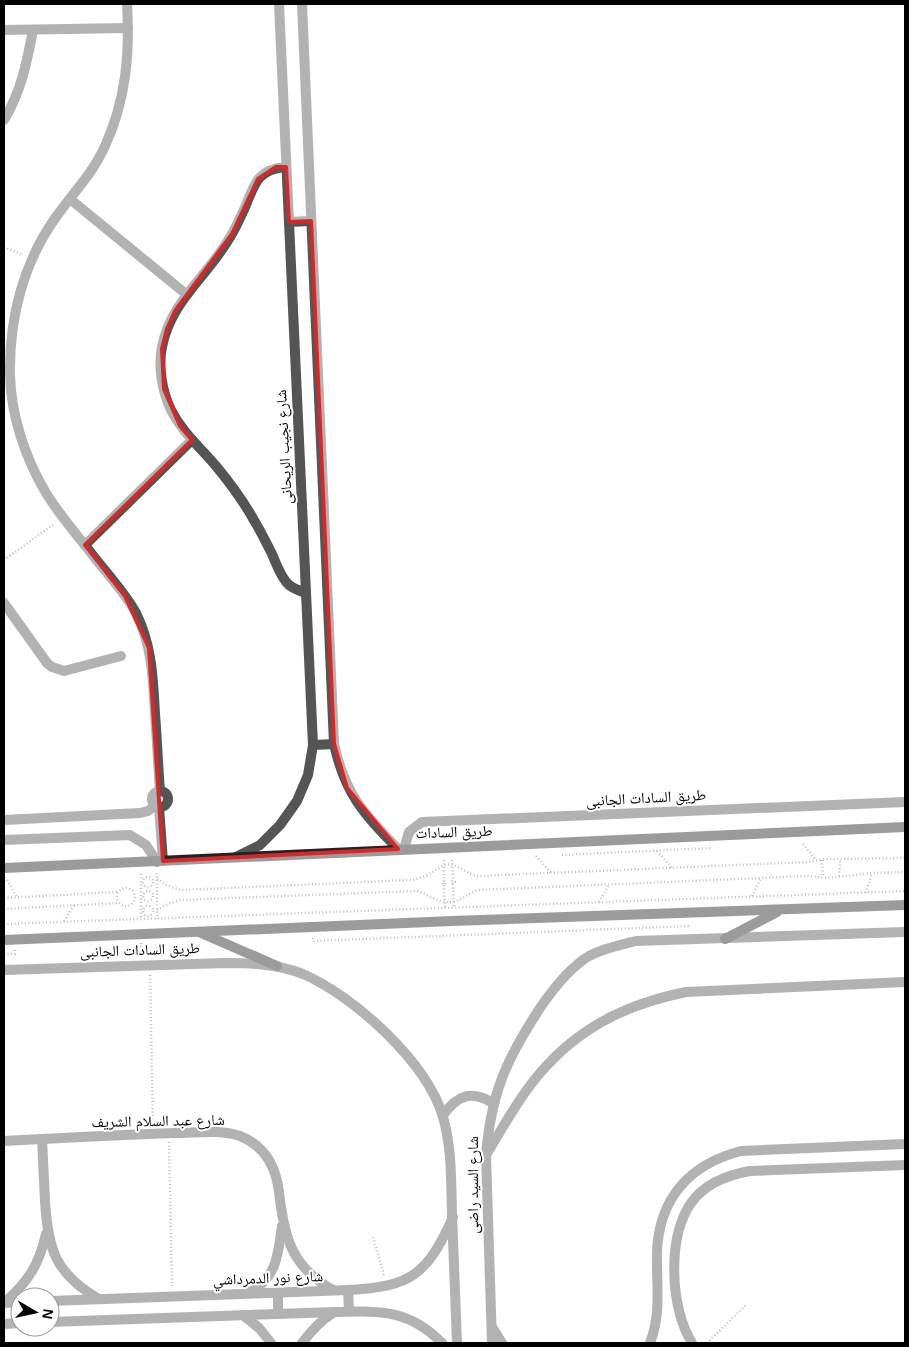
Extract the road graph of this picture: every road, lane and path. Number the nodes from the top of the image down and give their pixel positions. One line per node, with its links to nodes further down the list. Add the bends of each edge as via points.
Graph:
1 (127, 4): 4 (street)
2 (278, 4): 8 (street, شارع نجيب الريحانى)
3 (302, 4): 11 (street)
4 (128, 28): 6 (street); 9 (street, via 124,90 116,120 89,175)
5 (4, 30): 6 (street)
6 (33, 30): 7 (street, via 19,90)
7 (4, 120)
8 (286, 167): 10 (street, شارع نجيب الريحانى); 14 (street, via 266,172 258,179 232,234 203,276)
9 (70, 199): 13 (street); 14 (street)
10 (289, 222): 11 (street); 19 (street, شارع نجيب الريحانى)
11 (311, 222): 22 (street)
12 (4, 248): 13 (path)
13 (32, 259): 16 (street, via 14,317 10,377 21,437 46,492)
14 (186, 294): 15 (street, via 167,329 161,369 170,408)
15 (192, 440): 17 (street); 19 (street, via 215,465 254,520 284,579)
16 (63, 517): 17 (street); 18 (path)
17 (85, 545): 25 (street, via 135,612 149,648 160,791 155,792 152,802)
18 (4, 560)
19 (306, 593): 23 (street, شارع نجيب الريحانى)
20 (4, 603): 21 (street, via 48,663 58,670)
21 (120, 656)
22 (334, 744): 23 (street); 30 (street, via 339,767 360,808)
23 (313, 745): 33 (street, شارع نجيب الريحانى, via 308,775 280,825 260,845)
24 (905, 802): 30 (street, طريق السادات الجانبى, via 422,822 409,832)
25 (157, 807): 26 (street, via 140,813); 39 (street)
26 (4, 820)
27 (905, 827): 30 (main road, طريق السادات)
28 (4, 840): 39 (street, via 130,835 146,845)
29 (803, 844): 40 (path)
30 (401, 849): 33 (main road, طريق السادات)
31 (657, 851): 44 (path)
32 (536, 856): 49 (path)
33 (236, 858): 39 (main road, طريق السادات)
34 (905, 858): 38 (path)
35 (444, 860): 42 (path)
36 (452, 860): 41 (path)
37 (822, 860): 38 (path); 40 (path); 51 (path)
38 (840, 860): 50 (path)
39 (160, 861): 43 (main road, طريق السادات)
40 (817, 861): 44 (path)
41 (453, 864): 42 (path); 49 (path, via 478,876); 69 (path)
42 (444, 865): 53 (path, via 412,880 181,890); 68 (path)
43 (4, 868)
44 (672, 868): 49 (path)
45 (905, 872): 47 (path)
46 (157, 873): 53 (path)
47 (872, 873): 50 (path); 60 (path)
48 (141, 874): 65 (path)
49 (552, 874)
50 (839, 876): 51 (path)
51 (822, 877): 52 (path)
52 (761, 878): 55 (path); 62 (path)
53 (157, 879): 61 (path)
54 (7, 880): 63 (path)
55 (609, 884): 69 (path, via 478,890); 70 (path)
56 (149, 887): 56 (path, via 154,880 148,875 143,881); 57 (path)
57 (148, 891): 61 (path); 65 (path)
58 (905, 891): 60 (path)
59 (118, 892): 63 (path); 64 (path, via 128,889); 71 (path)
60 (866, 892): 62 (path)
61 (155, 896): 67 (path); 78 (path)
62 (752, 896): 70 (path)
63 (17, 897): 66 (path)
64 (134, 897): 65 (path); 71 (path, via 129,906)
65 (142, 897): 67 (path); 82 (path)
66 (4, 898)
67 (149, 902): 73 (path)
68 (444, 902): 69 (path); 76 (path); 78 (path, via 416,891 180,900)
69 (454, 902): 77 (path)
70 (599, 902): 77 (path)
71 (119, 903): 72 (path)
72 (74, 905): 75 (path); 84 (path)
73 (149, 906): 81 (path, via 154,910); 81 (path, via 143,911)
74 (905, 906): 79 (main road)
75 (4, 908)
76 (445, 908): 77 (path); 80 (path)
77 (454, 908)
78 (157, 910): 83 (path)
79 (780, 910): 87 (main road); 90 (main road)
80 (314, 913): 83 (path); 87 (path)
81 (149, 918): 82 (path); 83 (path)
82 (141, 919): 84 (path)
83 (157, 919)
84 (64, 922): 85 (path)
85 (4, 924)
86 (689, 926): 87 (path, via 314,941)
87 (313, 927): 88 (main road)
88 (198, 931): 91 (main road); 93 (main road)
89 (905, 932): 90 (street)
90 (725, 939): 96 (street, شارع السيد راضى, via 636,941 588,956 551,991 522,1036)
91 (4, 940)
92 (150, 965): 93 (street, طريق السادات الجانبى, via 225,963); 94 (street, طريق السادات الجانبى); 98 (path)
93 (277, 966): 97 (street, شارع السيد راضى, via 326,986 379,1025 426,1082)
94 (4, 970)
95 (905, 982): 103 (street, via 704,990 660,997 635,1005 588,1029 547,1064 515,1107)
96 (493, 1103): 97 (street, via 475,1095 466,1096 457,1100); 103 (street, شارع السيد راضى)
97 (443, 1115): 105 (street, شارع السيد راضى, via 450,1154)
98 (153, 1134): 99 (street, شارع عبد السلام الشريف); 100 (street, شارع عبد السلام الشريف)
99 (169, 1134): 106 (street, شارع عبد السلام الشريف, via 226,1133 261,1149 275,1172); 114 (path)
100 (42, 1139): 101 (street, شارع عبد السلام الشريف); 107 (street)
101 (4, 1141)
102 (905, 1144): 131 (street, via 741,1151 704,1165 675,1192 665,1210 657,1251 656,1328)
103 (486, 1156): 124 (street, شارع السيد راضى)
104 (905, 1166): 132 (street, via 750,1171 718,1180 704,1189 683,1218 675,1256 676,1296)
105 (453, 1218): 109 (street, شارع نور الدمرداشي, via 431,1259 419,1271); 128 (street, شارع السيد راضى)
106 (283, 1223): 111 (street, شارع عبد السلام الشريف, via 296,1258 306,1271); 113 (street, شارع عبد السلام الشريف, via 273,1271 258,1288)
107 (47, 1231): 115 (street, via 59,1264 77,1285); 117 (street, via 33,1271)
108 (373, 1236): 109 (path)
109 (387, 1286): 110 (street, شارع نور الدمرداشي)
110 (348, 1290): 111 (street, شارع نور الدمرداشي); 119 (street)
111 (334, 1291): 112 (street, شارع نور الدمرداشي)
112 (278, 1293): 113 (street, شارع نور الدمرداشي); 121 (street)
113 (247, 1294): 114 (street, شارع نور الدمرداشي)
114 (172, 1297): 115 (street, شارع نور الدمرداشي)
115 (100, 1299): 116 (street, شارع نور الدمرداشي)
116 (60, 1301)
117 (4, 1303)
118 (746, 1306): 133 (path)
119 (349, 1311): 120 (street); 127 (street, via 396,1314 414,1320)
120 (335, 1312): 121 (street); 126 (street, via 322,1320)
121 (278, 1314): 122 (street)
122 (244, 1315): 123 (street); 125 (street)
123 (60, 1322)
124 (492, 1326): 129 (street, شارع السيد راضى); 130 (street)
125 (271, 1343)
126 (302, 1343)
127 (442, 1343)
128 (457, 1343)
129 (492, 1343)
130 (502, 1343)
131 (650, 1343)
132 (692, 1343)
133 (707, 1343)

